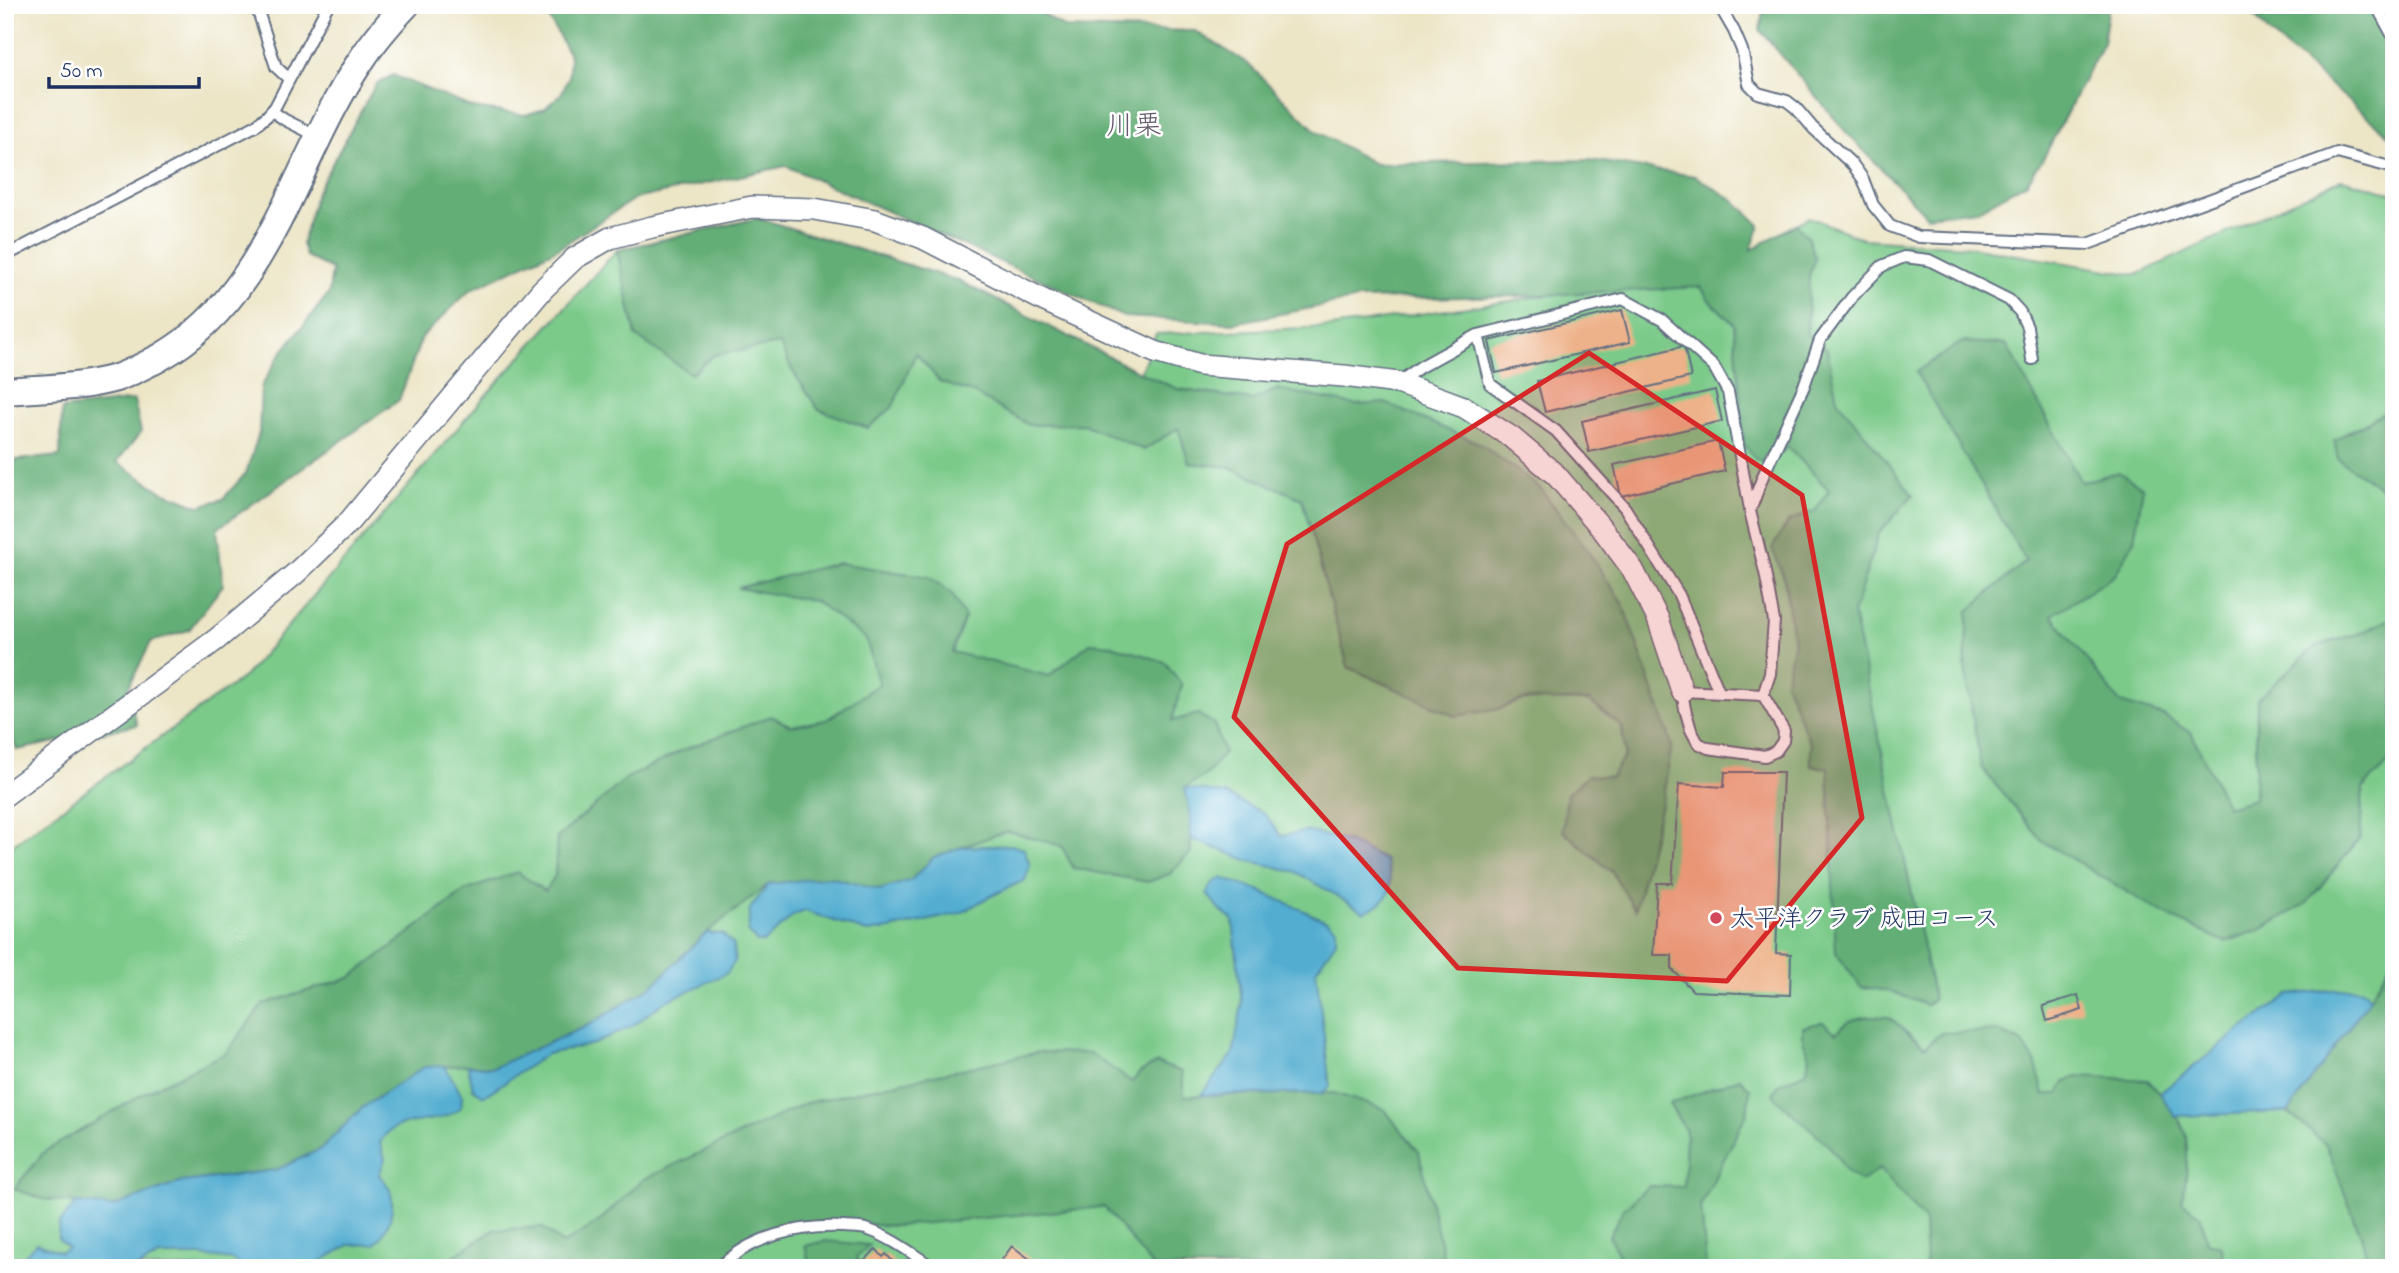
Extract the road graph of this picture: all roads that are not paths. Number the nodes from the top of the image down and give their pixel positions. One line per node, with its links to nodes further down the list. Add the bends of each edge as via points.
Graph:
1 (256, 5): 7 (lane, via 276,67)
2 (328, 5): 7 (lane)
3 (406, 5): 9 (street, via 361,60)
4 (1719, 5): 10 (lane, via 1742,50 1749,84 1758,93 1796,108 1853,165 1873,205 1890,226 1919,237 2088,244 2337,153)
5 (2376, 5): 6 (lane)
6 (2394, 38)
7 (289, 79): 8 (lane)
8 (272, 111): 9 (lane); 11 (lane, via 254,126)
9 (320, 137): 15 (street, via 242,284 198,330 173,350 117,377)
10 (2394, 167)
11 (5, 256)
12 (1478, 335): 14 (lane); 16 (lane, via 1623,299 1662,320 1714,367 1728,392); 18 (lane, via 1490,383 1556,431 1625,508 1679,595)
13 (2032, 359): 16 (lane, via 2027,327 2009,300 1929,260 1903,257 1882,266 1820,340)
14 (1398, 383): 17 (street, via 1464,407 1511,437 1556,475 1633,570 1658,619); 20 (street, via 1200,365 1155,352 923,238 875,220 814,209 752,206 610,239 575,258 542,290 348,523 296,573 217,639)
15 (5, 391)
16 (1750, 511): 19 (lane, via 1774,621 1770,674)
17 (1682, 691): 18 (lane); 19 (lane, via 1698,743 1765,756 1776,751 1784,731)
18 (1719, 692): 19 (lane)
19 (1763, 695)
20 (5, 795)
21 (719, 1268): 22 (lane, via 750,1245 787,1232 824,1227 867,1229)
22 (934, 1268)

